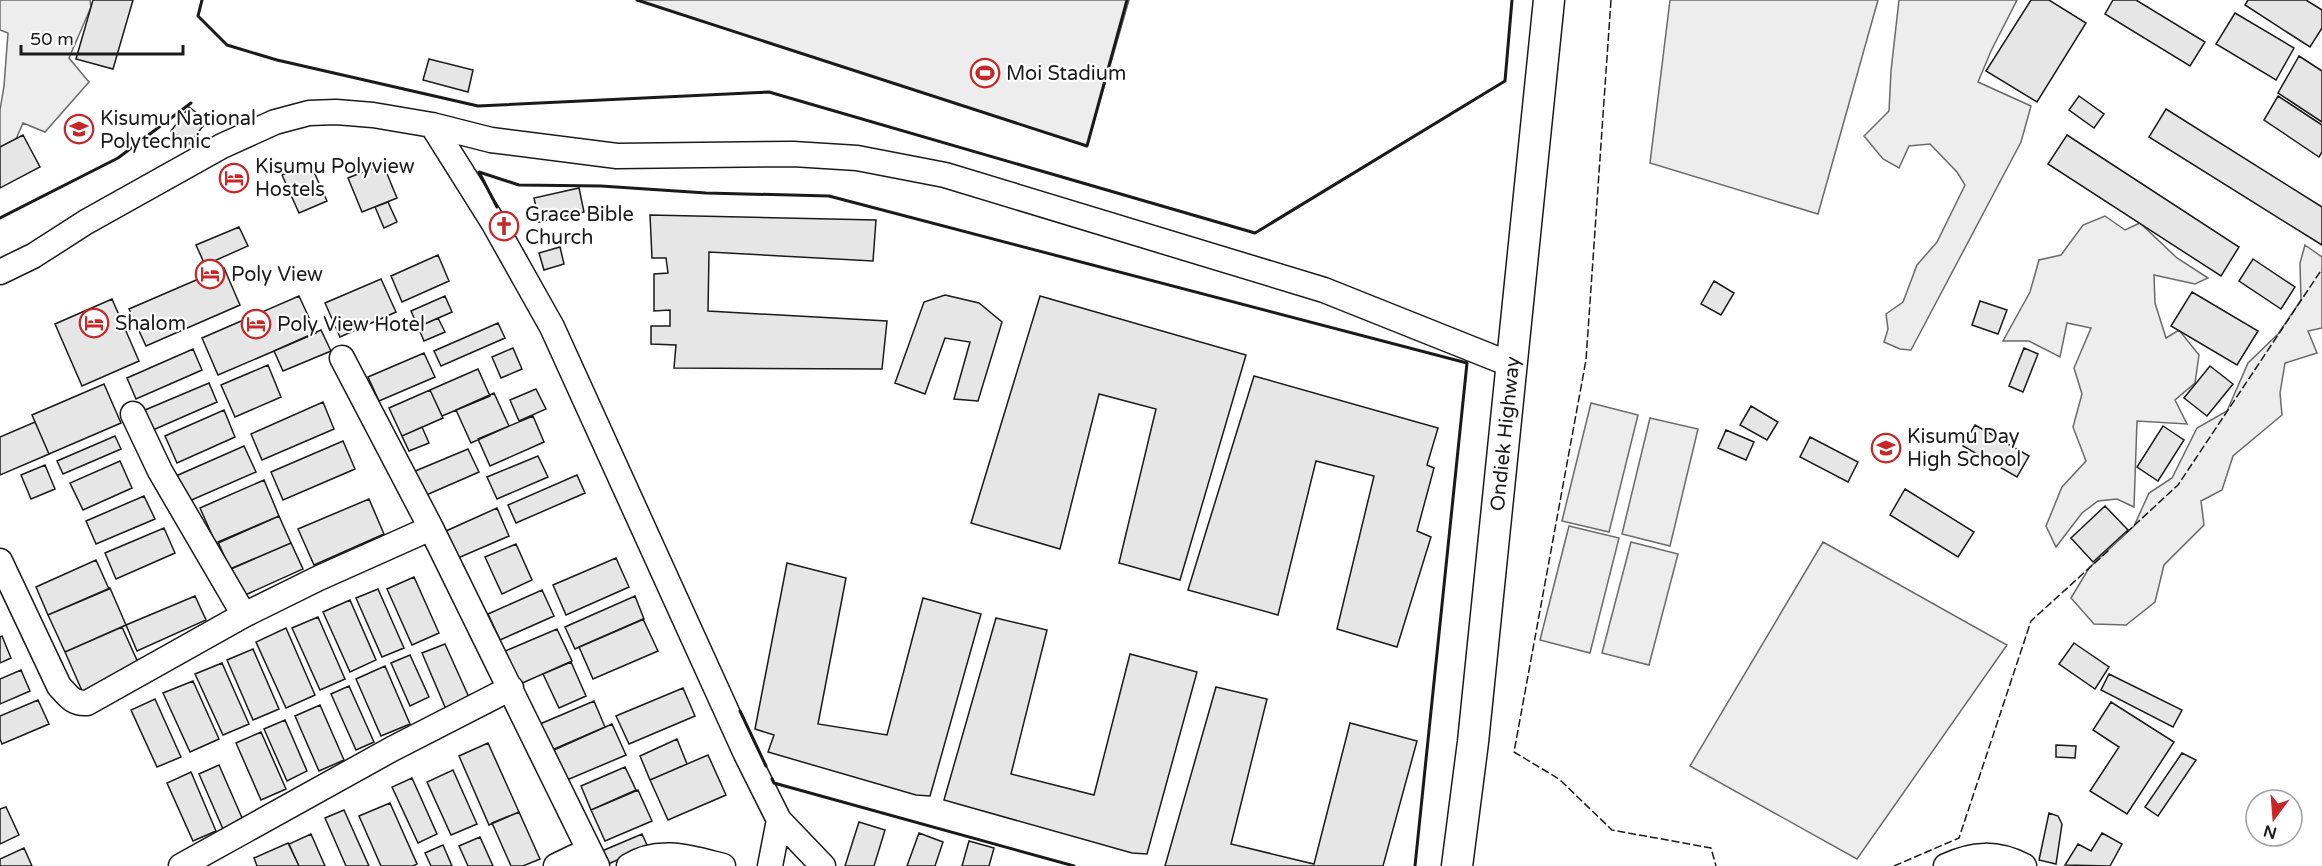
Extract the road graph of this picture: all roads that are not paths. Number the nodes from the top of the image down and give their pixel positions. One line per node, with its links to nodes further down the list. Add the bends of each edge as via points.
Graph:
1 (1549, 0): 5 (main road, Ondiek Highway)
2 (432, 125): 3 (street, via 336,112 309,113 275,122 222,146); 5 (street, via 491,140 617,156 793,154 857,158 945,175 1324,290); 11 (street, via 552,327)
3 (0, 272)
4 (342, 358): 7 (street)
5 (1512, 365): 19 (main road, Ondiek Highway)
6 (133, 414): 9 (street, via 160,471)
7 (431, 528): 9 (street); 10 (street)
8 (0, 561): 9 (street, via 59,686 78,704 100,697)
9 (244, 615)
10 (511, 688): 12 (street); 13 (street)
11 (779, 820): 17 (street); 18 (street)
12 (593, 858): 14 (street)
13 (181, 866)
14 (556, 866)
15 (629, 866): 16 (street, via 669,854)
16 (723, 866)
17 (770, 866)
18 (823, 866)
19 (1457, 866)
20 (1946, 866): 21 (street, via 1984,855 2000,856)
21 (2024, 866)

